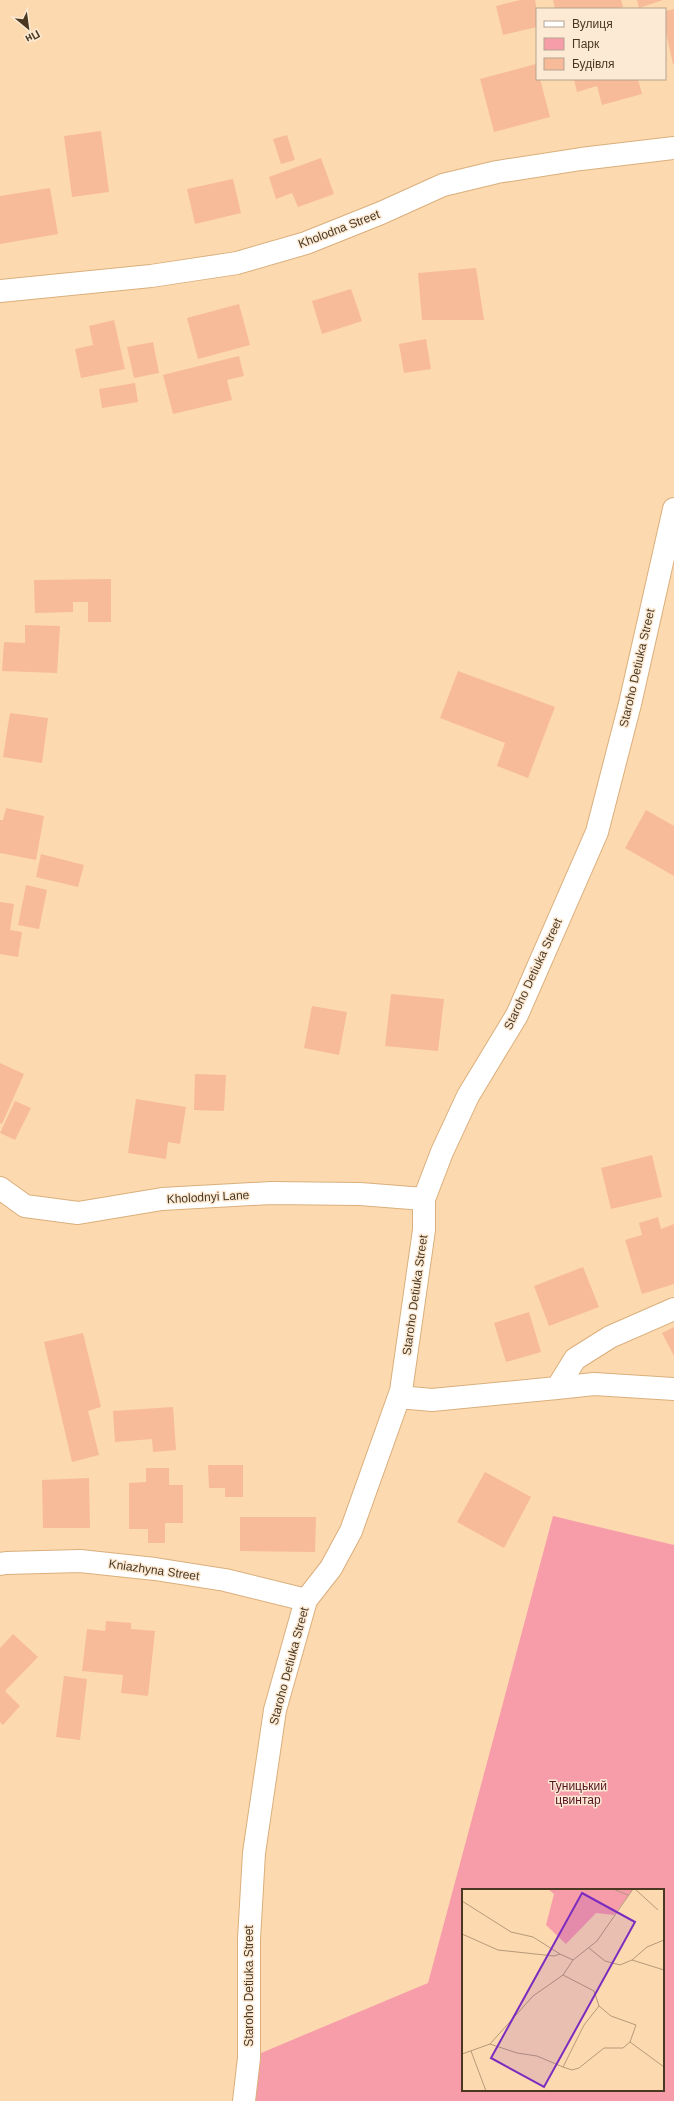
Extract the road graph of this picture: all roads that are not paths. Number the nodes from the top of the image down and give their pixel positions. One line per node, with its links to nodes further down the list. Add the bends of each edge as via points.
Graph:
1 (674, 148): 2 (street, Kholodna Street, via 497,172 443,185 306,243 237,263 150,276)
2 (0, 291)
3 (674, 509): 5 (street, Staroho Detiuka Street, via 630,704 597,832 517,1015 468,1096)
4 (0, 1188): 5 (street, Kholodnyi Lane, via 25,1206 78,1213 162,1199 271,1194 360,1194)
5 (424, 1199): 9 (street, Staroho Detiuka Street, via 424,1230)
6 (674, 1309): 7 (street, via 610,1337 575,1359)
7 (557, 1388): 8 (street, via 594,1384); 9 (street, via 432,1400)
8 (674, 1388)
9 (399, 1397): 11 (street, Staroho Detiuka Street, via 351,1531 331,1568)
10 (0, 1564): 11 (street, Kniazhyna Street, via 80,1561 155,1569 225,1580)
11 (306, 1600): 12 (street, Staroho Detiuka Street, via 275,1710 254,1853 248,1939 249,2058)
12 (244, 2101)

